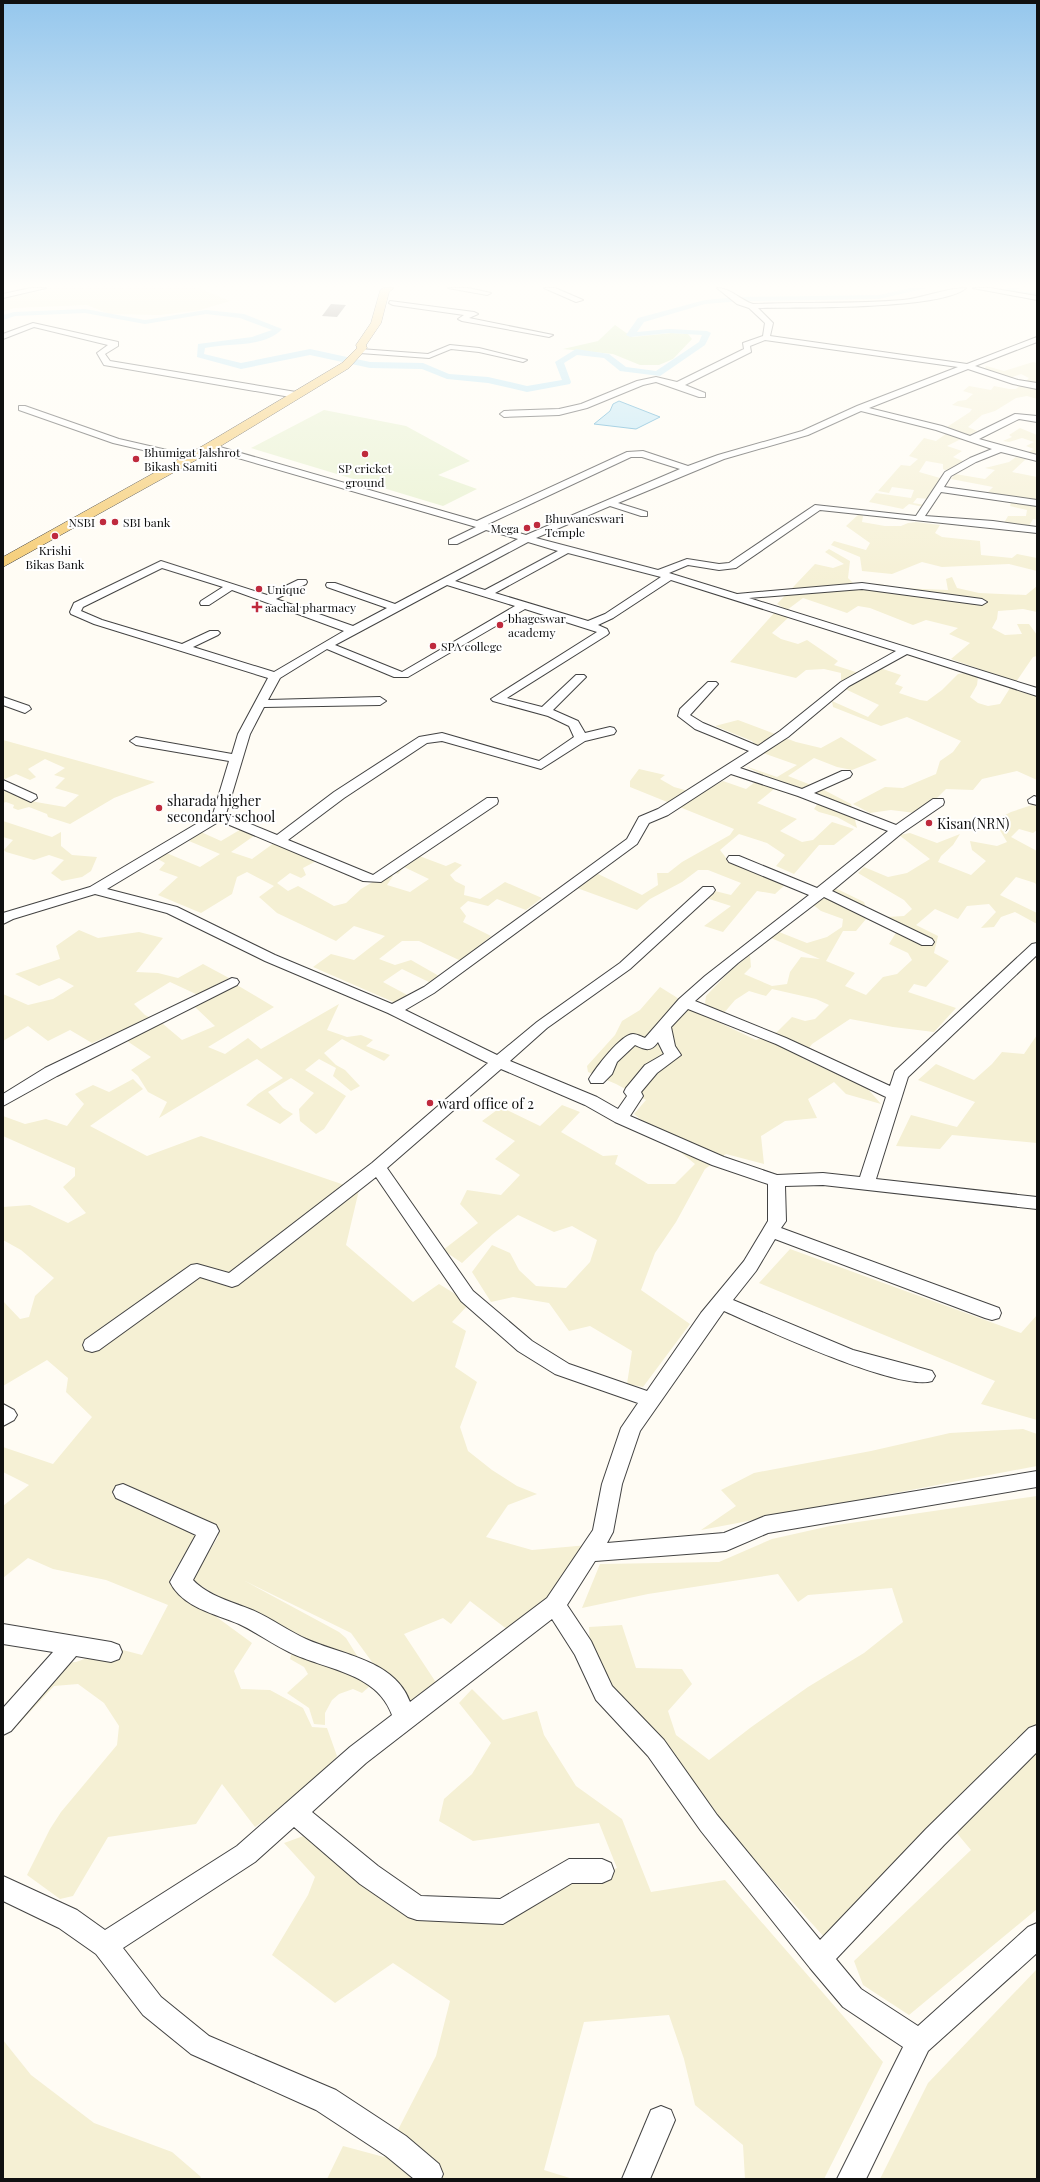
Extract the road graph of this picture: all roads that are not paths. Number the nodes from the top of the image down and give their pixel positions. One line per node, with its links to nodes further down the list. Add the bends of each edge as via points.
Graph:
1 (261, 390): 8 (street)
2 (307, 390): 8 (main road)
3 (318, 390): 14 (main road)
4 (623, 390): 11 (street, via 584,406 559,412)
5 (691, 390): 7 (street)
6 (906, 390): 10 (street)
7 (702, 394)
8 (296, 396): 14 (main road)
9 (22, 408): 16 (street, via 116,441)
10 (860, 408): 13 (street); 18 (street, via 805,433)
11 (504, 414)
12 (1037, 419): 13 (street, via 1018,416)
13 (971, 439): 15 (street)
14 (215, 448): 16 (main road); 23 (main road); 25 (street)
15 (1000, 449): 17 (street); 19 (street, via 948,474)
16 (190, 458): 23 (main road)
17 (1037, 458)
18 (688, 469): 20 (street); 25 (street, via 643,454 630,454)
19 (938, 489): 21 (street); 24 (street)
20 (612, 504): 22 (street); 27 (street)
21 (1037, 504)
22 (644, 514)
23 (91, 519): 30 (main road); 32 (main road)
24 (919, 519): 26 (street); 31 (street, via 818,507 732,566 687,562)
25 (482, 525): 27 (street); 28 (street)
26 (1037, 530)
27 (528, 538): 29 (street); 34 (street)
28 (453, 542)
29 (566, 550): 31 (street); 38 (street)
30 (3, 563)
31 (659, 573): 33 (street)
32 (3, 576)
33 (670, 576): 39 (street); 45 (street, via 609,616)
34 (444, 581): 38 (street); 44 (street)
35 (302, 582): 40 (street)
36 (331, 585): 44 (street)
37 (231, 586): 40 (street); 42 (street); 49 (street, via 161,564 78,605 75,612 98,622)
38 (485, 594): 43 (street)
39 (733, 596): 41 (street, via 862,586); 50 (street)
40 (266, 600): 46 (street)
41 (982, 602)
42 (205, 603)
43 (523, 606): 45 (street); 48 (street, via 404,675 398,675)
44 (394, 607): 46 (street)
45 (589, 625): 59 (street, via 598,627 603,633 492,701)
46 (352, 630): 48 (street)
47 (214, 633): 49 (street)
48 (326, 645): 51 (street)
49 (183, 648): 51 (street)
50 (907, 650): 54 (street); 63 (street, via 845,684 784,734)
51 (275, 676): 57 (street)
52 (580, 677): 59 (street)
53 (712, 684): 63 (street, via 684,712 684,716 699,726)
54 (1037, 692)
55 (3, 701): 58 (street)
56 (380, 701): 57 (street)
57 (260, 704): 64 (street, via 244,734)
58 (25, 709)
59 (546, 710): 61 (street, via 574,724)
60 (610, 731): 61 (street)
61 (581, 738): 74 (street, via 541,765 442,737 423,740 339,795)
62 (136, 741): 64 (street)
63 (758, 750): 65 (street)
64 (237, 759): 72 (street)
65 (730, 769): 68 (street); 84 (street, via 663,812 644,820 632,841 429,990)
66 (846, 774): 68 (street)
67 (3, 784): 69 (street)
68 (803, 794): 73 (street)
69 (31, 798)
70 (492, 801): 74 (street, via 376,879 368,878)
71 (938, 802): 73 (street)
72 (219, 816): 74 (street); 76 (street)
73 (897, 830): 78 (street)
74 (279, 840)
75 (734, 859): 78 (street)
76 (95, 890): 79 (street); 84 (street, via 172,910 270,958)
77 (708, 890): 86 (street, via 625,966 592,992 542,1025 509,1052)
78 (820, 893): 80 (street); 83 (street, via 739,954)
79 (5, 918)
80 (927, 942)
81 (1037, 948): 88 (street, via 901,1075)
82 (232, 982): 89 (street, via 51,1072)
83 (684, 1002): 85 (street); 88 (street, via 780,1041)
84 (393, 1010): 86 (street)
85 (663, 1026): 87 (street, via 648,1045 633,1039 622,1047); 90 (street, via 667,1046 673,1055 651,1069 632,1092 636,1096)
86 (500, 1063): 90 (street, via 591,1101); 91 (street)
87 (597, 1079)
88 (894, 1094): 93 (street)
89 (3, 1102)
90 (621, 1118): 92 (street, via 718,1161)
91 (378, 1167): 98 (street, via 232,1280 197,1270); 100 (street, via 462,1289 478,1306 525,1346 562,1369)
92 (776, 1181): 93 (street, via 823,1179); 95 (street, via 777,1221)
93 (866, 1184): 94 (street)
94 (1037, 1203)
95 (771, 1231): 96 (street, via 750,1266); 97 (street)
96 (721, 1302): 99 (street, via 813,1343 902,1372); 100 (street)
97 (992, 1313)
98 (92, 1345)
99 (925, 1376)
100 (651, 1400): 105 (street, via 631,1428 612,1484 603,1532)
101 (3, 1412): 102 (street, via 7,1415)
102 (3, 1418)
103 (1037, 1479): 105 (street, via 764,1525 726,1542)
104 (123, 1492): 110 (street, via 209,1532 181,1582 193,1595 252,1620 298,1646 373,1674 397,1697)
105 (589, 1553): 106 (street)
106 (555, 1605): 110 (street); 118 (street, via 583,1648 604,1693 656,1748 709,1823)
107 (3, 1634): 108 (street)
108 (70, 1644): 109 (street); 111 (street, via 66,1652)
109 (111, 1652)
110 (405, 1719): 113 (street, via 358,1755)
111 (3, 1724)
112 (1037, 1736): 118 (street, via 935,1837)
113 (294, 1812): 114 (street, via 369,1875 417,1908 503,1912 569,1871); 117 (street, via 246,1854)
114 (602, 1871)
115 (3, 1888): 117 (street, via 68,1918)
116 (1037, 1936): 119 (street)
117 (105, 1945): 121 (street, via 152,2006 200,2045 326,2100 396,2146)
118 (820, 1960): 119 (street, via 852,1998)
119 (919, 2042): 123 (street)
120 (661, 2120): 122 (street)
121 (429, 2174)
122 (636, 2179)
123 (851, 2179)

